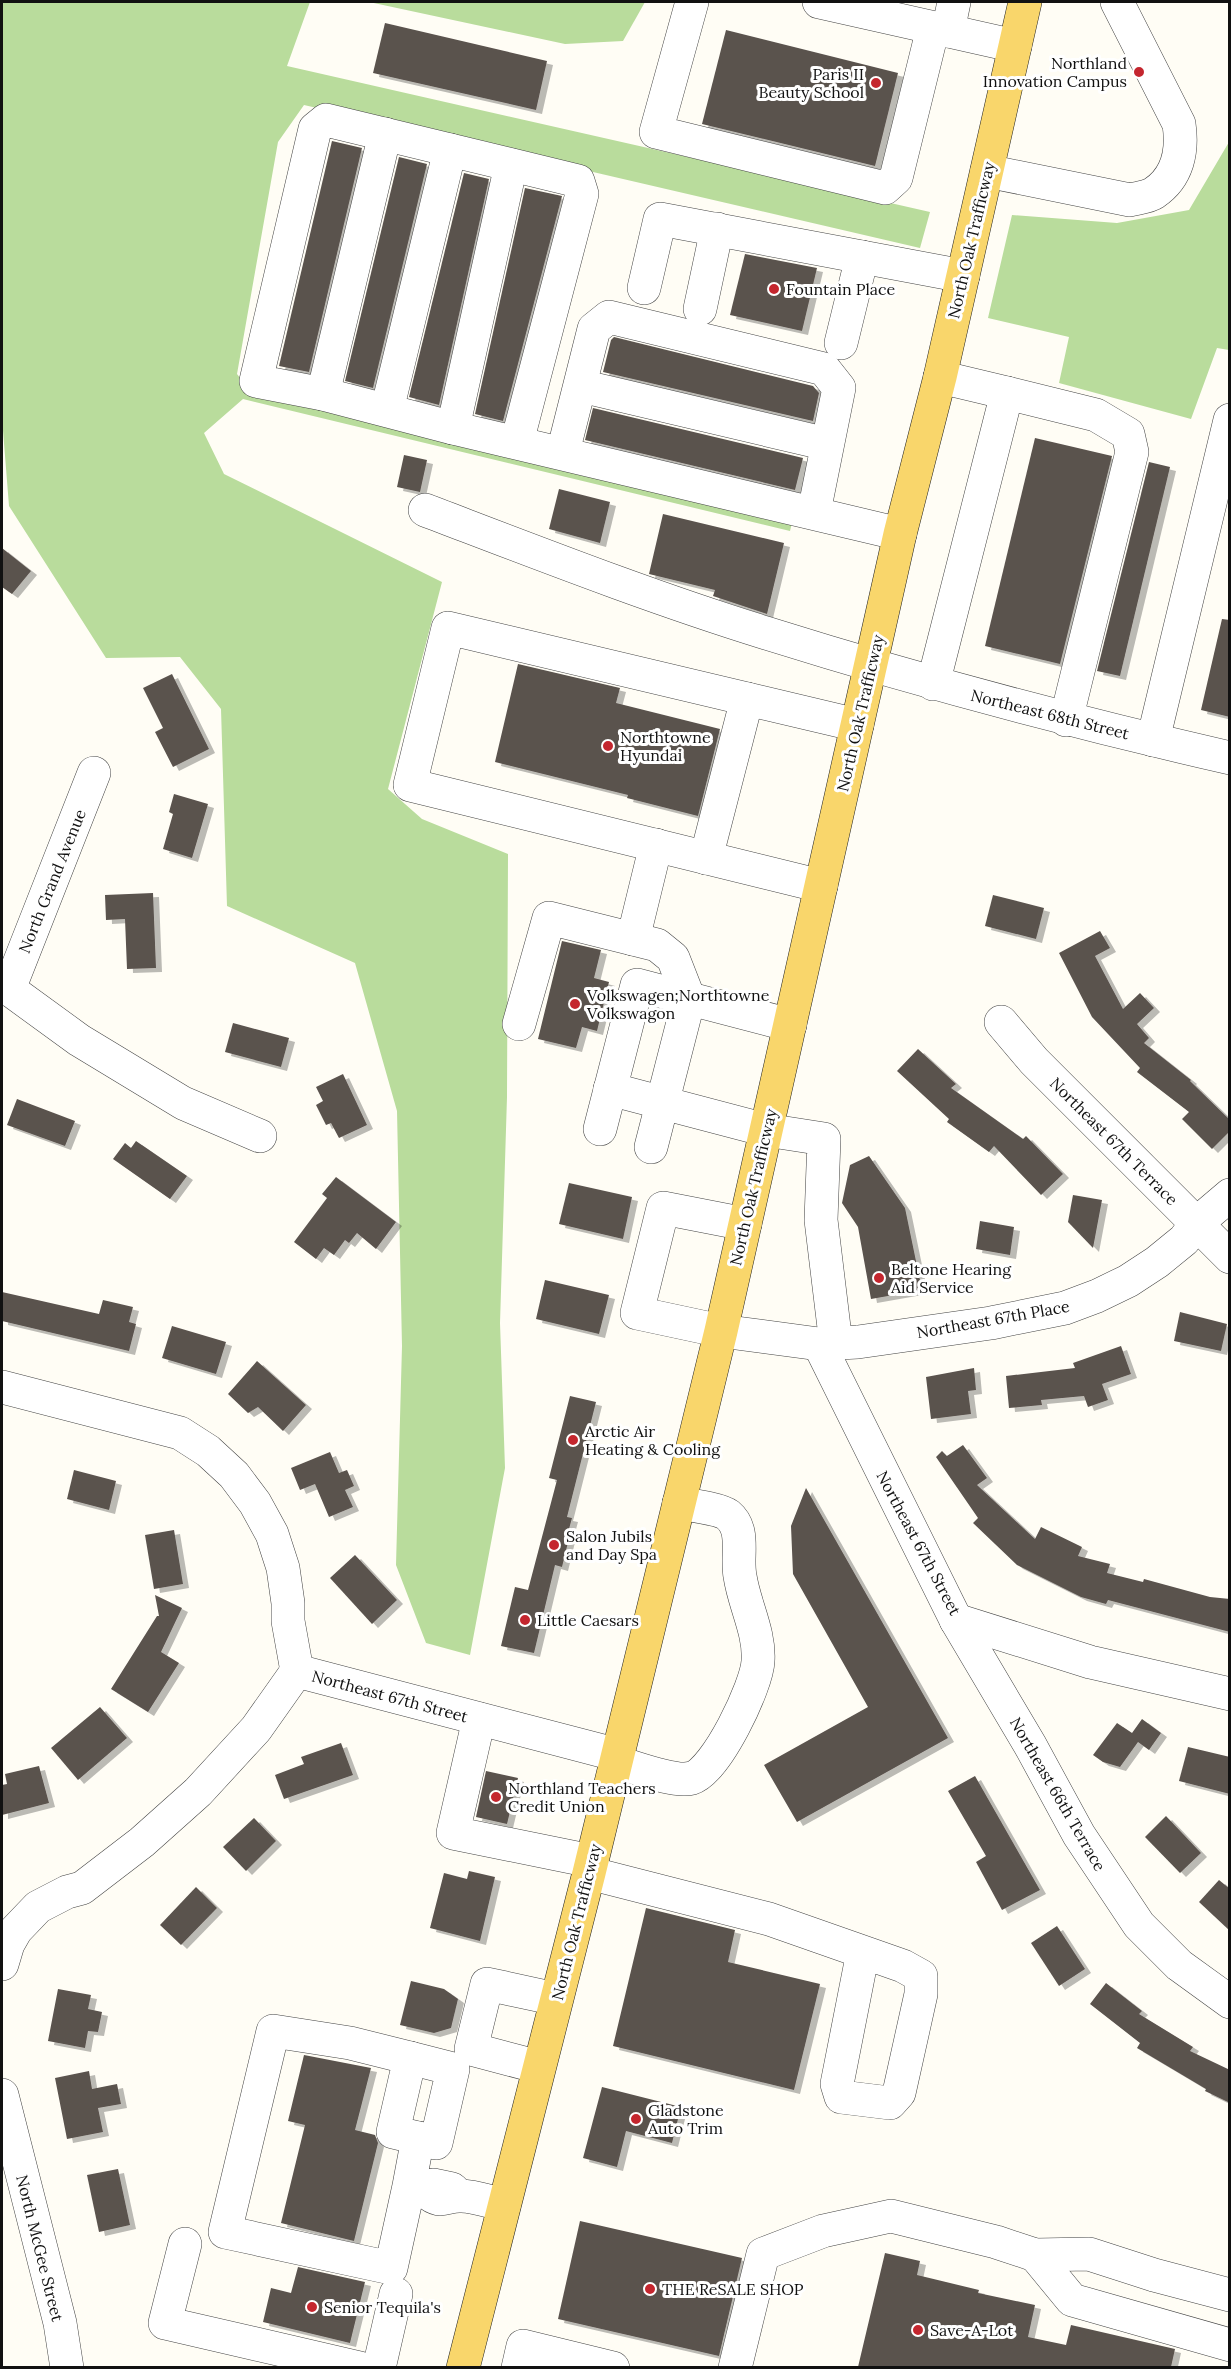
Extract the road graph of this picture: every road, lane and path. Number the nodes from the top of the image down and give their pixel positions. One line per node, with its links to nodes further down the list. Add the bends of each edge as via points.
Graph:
1 (692, 2): 5 (street, via 656,132 885,188 896,178)
2 (819, 2): 5 (street)
3 (1025, 2): 6 (main road, North Oak Trafficway)
4 (1117, 2): 10 (street, via 1179,124 1182,146 1172,175 1153,194 1130,200)
5 (945, 20): 6 (street)
6 (1015, 46): 10 (main road, North Oak Trafficway)
7 (385, 134): 8 (street); 20 (street); 20 (street, via 326,120 315,129 256,381)
8 (450, 150): 9 (street); 21 (street)
9 (511, 165): 23 (street); 24 (street, via 578,181 582,194)
10 (987, 171): 13 (main road, North Oak Trafficway)
11 (717, 229): 12 (street); 14 (street, via 660,219); 15 (street)
12 (862, 257): 13 (street); 16 (street)
13 (963, 276): 17 (main road, North Oak Trafficway)
14 (644, 288)
15 (700, 309)
16 (841, 343)
17 (940, 377): 19 (street); 29 (main road, North Oak Trafficway)
18 (581, 386): 25 (street); 25 (street, via 594,329 609,317 824,369 839,388); 26 (street)
19 (1007, 393): 31 (street); 33 (street, via 1096,415 1128,434 1132,452)
20 (323, 394): 21 (street)
21 (387, 410): 23 (street)
22 (1230, 420): 35 (street)
23 (453, 428): 24 (street)
24 (517, 442): 26 (street)
25 (827, 444): 28 (street)
26 (563, 452): 28 (street)
27 (425, 510): 30 (street, Northeast 68th Street, via 624,585)
28 (814, 512): 29 (street)
29 (900, 534): 30 (main road, North Oak Trafficway)
30 (871, 664): 31 (street, Northeast 68th Street); 34 (main road, North Oak Trafficway)
31 (933, 684): 33 (street, Northeast 68th Street)
32 (747, 699): 34 (street); 38 (street, via 448,627 410,785); 39 (street)
33 (1066, 720): 35 (street, Northeast 68th Street)
34 (857, 725): 40 (main road, North Oak Trafficway)
35 (1153, 740): 36 (street, Northeast 68th Street)
36 (1230, 758)
37 (94, 773): 42 (street, North Grand Avenue)
38 (656, 846): 39 (street); 41 (street)
39 (706, 858): 40 (street)
40 (821, 886): 46 (main road, North Oak Trafficway)
41 (633, 939): 43 (street, via 657,945 673,958); 45 (street, via 549,918)
42 (5, 989): 51 (street, via 79,1040 183,1103)
43 (689, 999): 46 (street); 47 (street, via 637,985); 48 (street)
44 (1001, 1022): 54 (street, Northeast 67th Terrace, via 1034,1061)
45 (519, 1024)
46 (790, 1025): 50 (main road, North Oak Trafficway)
47 (610, 1089): 48 (street); 49 (street)
48 (662, 1103): 50 (street); 52 (street)
49 (600, 1129)
50 (766, 1130): 55 (main road, North Oak Trafficway); 58 (street, Northeast 67th Street, via 824,1139 821,1220)
51 (260, 1136)
52 (651, 1147)
53 (1230, 1195): 54 (street, Northeast 67th Place)
54 (1197, 1223): 56 (street, Northeast 67th Terrace); 58 (street, Northeast 67th Place, via 1184,1240 1157,1262 1097,1296 1065,1308 991,1323)
55 (745, 1224): 57 (main road, North Oak Trafficway); 57 (street, Northeast 67th Place, via 663,1208 637,1313)
56 (1230, 1257)
57 (721, 1331): 58 (street, Northeast 67th Place); 60 (main road, North Oak Trafficway)
58 (827, 1344): 61 (street, Northeast 67th Street)
59 (2, 1387): 62 (street, Northeast 67th Street, via 180,1433 234,1475 272,1534 283,1568)
60 (679, 1503): 65 (main road, North Oak Trafficway); 65 (street, Northeast 67th Street, via 727,1514 736,1525 739,1575 758,1660 752,1688 726,1741 694,1777 681,1779)
61 (956, 1620): 63 (street, Northeast 67th Street, via 1090,1662); 70 (street, Northeast 66th Terrace, via 1078,1835 1139,1925 1179,1965)
62 (297, 1671): 64 (street, Northeast 67th Street); 68 (street, via 256,1729 198,1792 82,1888 38,1907 16,1930)
63 (1230, 1694)
64 (479, 1719): 65 (street, Northeast 67th Street); 66 (street, via 453,1833)
65 (617, 1758): 66 (main road, North Oak Trafficway)
66 (590, 1867): 67 (street, via 769,1919); 69 (main road, North Oak Trafficway)
67 (863, 1952)
68 (2, 1964)
69 (556, 1999): 72 (main road, North Oak Trafficway); 72 (street, via 487,1984 471,2049)
70 (1230, 2002)
71 (410, 2058): 74 (street, via 393,2132); 74 (street, via 453,2069 436,2143); 75 (street, via 350,2043 273,2031 225,2232 391,2268)
72 (539, 2067): 76 (main road, North Oak Trafficway)
73 (2, 2095): 82 (street, North McGee Street, via 60,2323)
74 (418, 2138): 75 (street)
75 (417, 2188): 76 (street, via 433,2185 452,2189 459,2196)
76 (504, 2205): 85 (main road, North Oak Trafficway)
77 (185, 2244): 83 (street, via 165,2323)
78 (1035, 2255): 80 (street, via 1089,2254); 81 (street, via 1072,2300); 88 (street, via 891,2216 823,2231 763,2254)
79 (396, 2294): 84 (street)
80 (1230, 2295)
81 (1230, 2345)
82 (67, 2367)
83 (360, 2367)
84 (379, 2367)
85 (463, 2367)
86 (518, 2367): 87 (street, via 523,2346)
87 (613, 2367)
88 (735, 2367)

